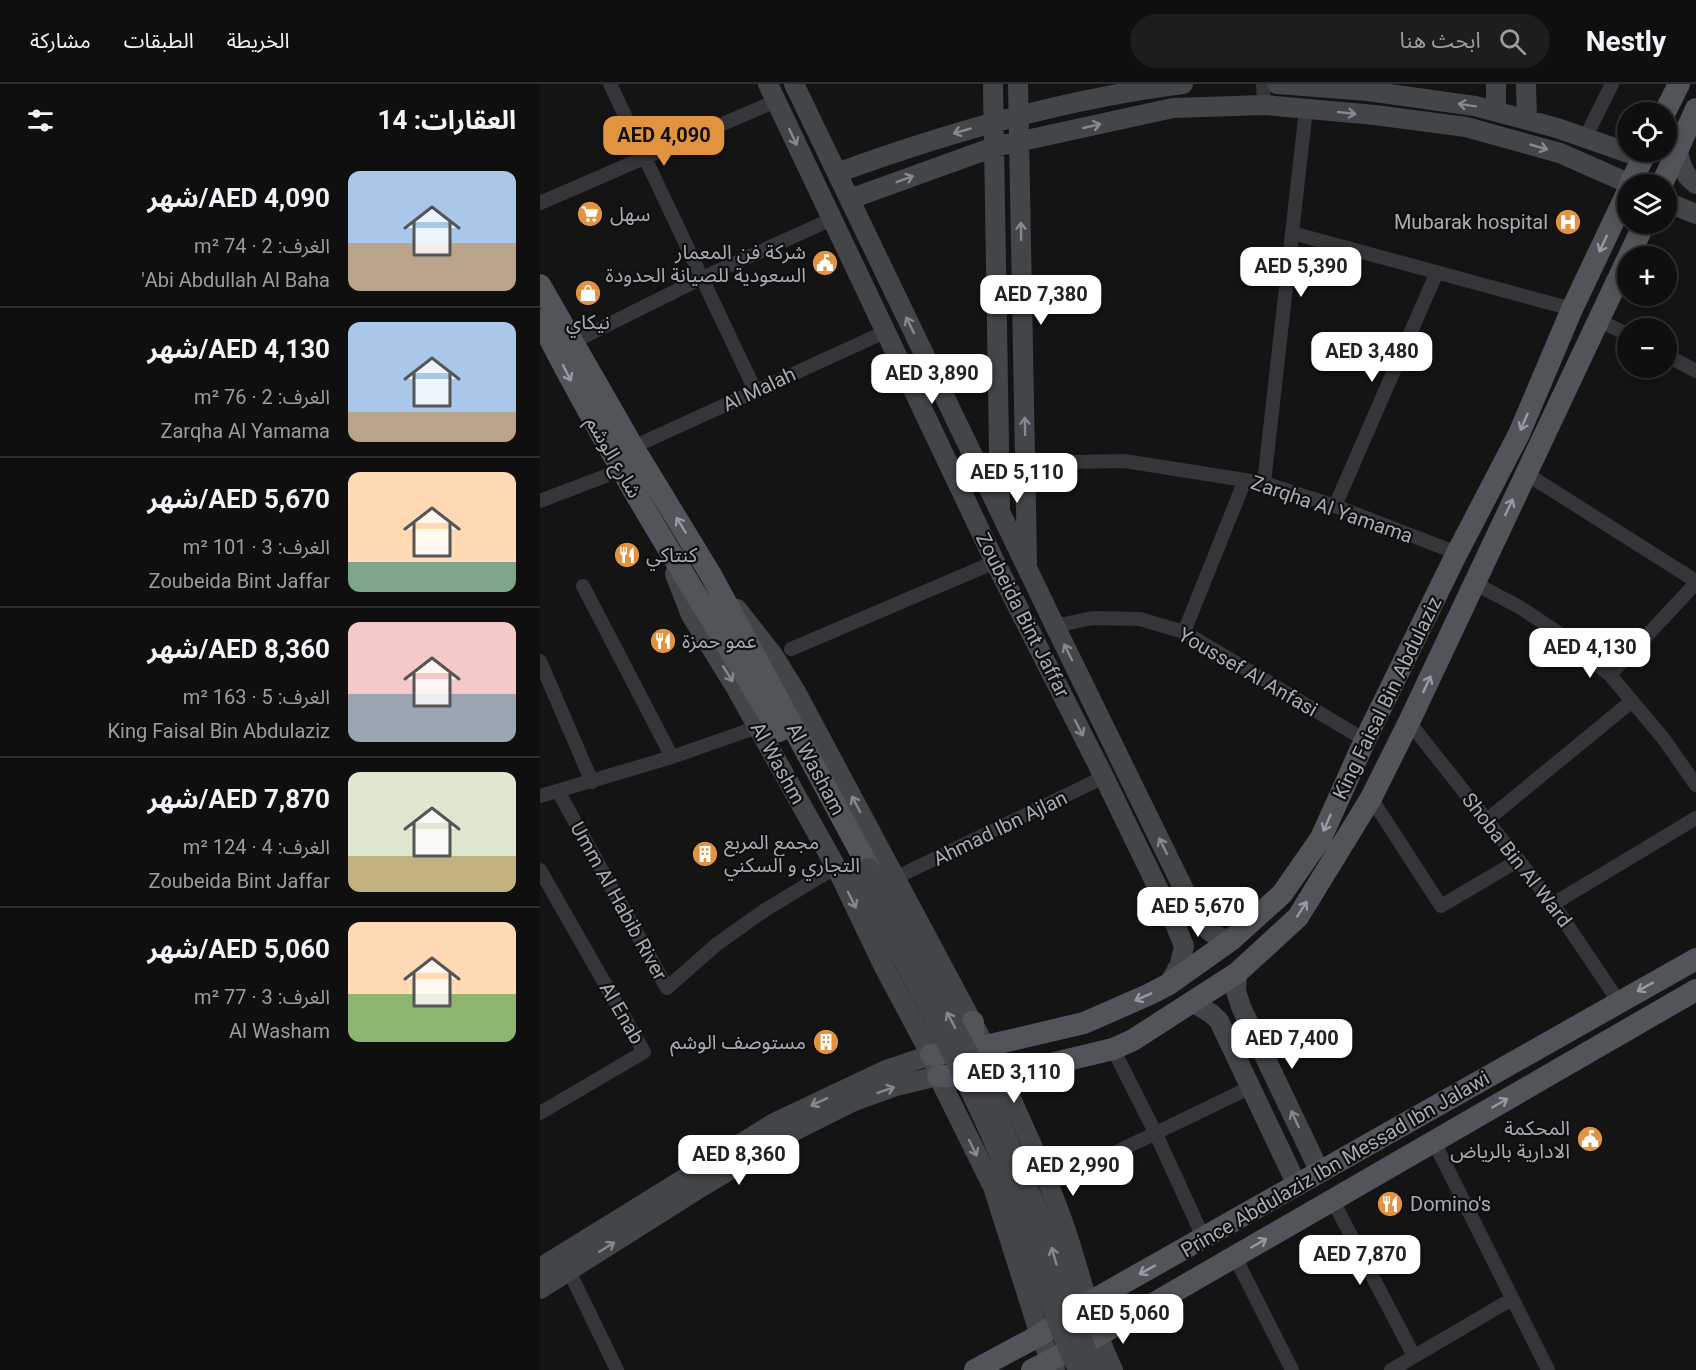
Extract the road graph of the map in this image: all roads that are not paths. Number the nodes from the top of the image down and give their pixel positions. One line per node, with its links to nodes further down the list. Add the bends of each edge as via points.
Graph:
1 (610, 84): 26 (street)
2 (794, 84): 28 (street, Zoubeida Bint Jaffar)
3 (993, 84): 20 (street)
4 (1018, 84): 18 (street)
5 (1183, 84): 18 (street, via 1129,91)
6 (1263, 84): 14 (street)
7 (1277, 84): 17 (street, one-way to 7, via 1368,91)
8 (1496, 84): 17 (street)
9 (1526, 84): 19 (street)
10 (1612, 84): 21 (street)
11 (1679, 84): 13 (main road)
12 (772, 93): 26 (street); 36 (street, Zoubeida Bint Jaffar, one-way to 36)
13 (1670, 102)
14 (1264, 105): 15 (street); 22 (street, one-way to 14, via 1173,108)
15 (1306, 109): 27 (street, one-way to 27, via 1466,127 1560,153); 37 (street)
16 (1696, 109): 25 (main road)
17 (1496, 111): 19 (street)
18 (1019, 117): 20 (street); 22 (street)
19 (1527, 120): 21 (street)
20 (993, 123): 23 (street); 28 (street, one-way to 28)
21 (1590, 140): 24 (street); 27 (street, via 1593,153)
22 (1019, 143): 23 (street); 57 (street, one-way to 22)
23 (994, 147): 31 (street, one-way to 23); 53 (street)
24 (1617, 147)
25 (1677, 149): 30 (street, via 1681,167)
26 (645, 158): 32 (street); 40 (street)
27 (1587, 165): 29 (street)
28 (837, 172): 31 (street, Zoubeida Bint Jaffar)
29 (1617, 178)
30 (1696, 184)
31 (850, 199): 50 (street, Zoubeida Bint Jaffar, one-way to 31)
32 (540, 202)
33 (1677, 206): 35 (street)
34 (1617, 214): 42 (main road, King Faisal Bin Abdulaziz, one-way to 42)
35 (1696, 214)
36 (832, 219): 40 (street); 46 (street, Zoubeida Bint Jaffar)
37 (1292, 233): 39 (street); 61 (street)
38 (1639, 234): 43 (main road, King Faisal Bin Abdulaziz)
39 (1437, 272): 42 (street); 63 (street)
40 (702, 279): 47 (street); 52 (street)
41 (540, 285): 47 (main road, Al Washam)
42 (1572, 309): 66 (main road, King Faisal Bin Abdulaziz, one-way to 66, via 1519,434)
43 (1597, 319): 45 (street); 59 (main road, King Faisal Bin Abdulaziz)
44 (540, 320): 58 (main road, شارع الوشم, one-way to 58)
45 (1617, 329)
46 (885, 332): 51 (street, Zoubeida Bint Jaffar); 52 (street, Al Malah)
47 (573, 342): 56 (main road, Al Washam)
48 (1677, 361): 49 (street)
49 (1696, 371)
50 (935, 376): 51 (street, via 938,389 934,395 922,397); 54 (street, Zoubeida Bint Jaffar)
51 (912, 389): 55 (street, Zoubeida Bint Jaffar)
52 (755, 390): 56 (street, Al Malah)
53 (998, 397): 54 (street, via 986,437 977,442); 64 (street)
54 (962, 433): 55 (street, via 952,421 941,421 936,431); 64 (street, Zoubeida Bint Jaffar)
55 (939, 444): 67 (street, Zoubeida Bint Jaffar)
56 (633, 447): 69 (main road, Al Washam, one-way to 56)
57 (1025, 464): 60 (street, Zarqha Al Yamama, via 1124,461); 68 (street)
58 (621, 470): 62 (street); 65 (main road, شارع الوشم)
59 (1525, 473): 70 (street); 71 (main road, King Faisal Bin Abdulaziz, one-way to 59)
60 (1245, 480): 61 (street, Zarqha Al Yamama); 75 (street)
61 (1264, 483): 63 (street, Zarqha Al Yamama)
62 (540, 501)
63 (1335, 506): 66 (street, Zarqha Al Yamama)
64 (1000, 513): 68 (street, Zoubeida Bint Jaffar)
65 (668, 546): 73 (main road, شارع الوشم); 81 (street, Al Washm, one-way to 81, via 691,615)
66 (1457, 553): 82 (main road, King Faisal Bin Abdulaziz)
67 (995, 562): 76 (street); 84 (street, Zoubeida Bint Jaffar, one-way to 84)
68 (1028, 569): 74 (street, Zoubeida Bint Jaffar)
69 (711, 575): 94 (main road, Al Washam); 95 (street, one-way to 69, via 796,692 773,655)
70 (1696, 582): 78 (street)
71 (1474, 583): 78 (street, via 1563,636); 80 (main road, King Faisal Bin Abdulaziz, one-way to 71)
72 (583, 586): 83 (street)
73 (694, 591): 94 (main road, Al Washam, via 780,731)
74 (1055, 626): 75 (street, Youssef Al Anfasi, via 1092,618 1140,619); 96 (street, Zoubeida Bint Jaffar, one-way to 74)
75 (1184, 632): 82 (street, Youssef Al Anfasi)
76 (791, 649)
77 (540, 662): 85 (street)
78 (1610, 675): 79 (street)
79 (1632, 701): 86 (street); 91 (street)
80 (1409, 722): 89 (main road, King Faisal Bin Abdulaziz); 91 (street, Shoba Bin Al Ward)
81 (758, 727): 83 (street); 94 (street, Al Washm)
82 (1365, 740): 99 (main road, King Faisal Bin Abdulaziz, one-way to 99, via 1321,837 1282,894)
83 (672, 757): 85 (street)
84 (1104, 777): 95 (street, Ahmad Ibn Ajlan); 98 (street, Zoubeida Bint Jaffar)
85 (592, 782): 87 (street)
86 (1696, 785)
87 (558, 791): 88 (street); 94 (street, Umm Al Habib River, via 667,988 717,944 765,910)
88 (540, 796)
89 (1371, 798): 92 (street, via 1441,906); 103 (main road, King Faisal Bin Abdulaziz, one-way to 89, via 1298,917)
90 (1696, 818): 97 (street)
91 (1487, 820): 92 (street, Shoba Bin Al Ward)
92 (1519, 860): 97 (street, Shoba Bin Al Ward)
93 (540, 870): 117 (street, Al Enab, via 644,1052)
94 (854, 870): 102 (street, Al Washm, one-way to 102); 138 (street, Al Washam, bridge, via 1001,1157 1047,1294); 139 (street, Al Washam, one-way to 94, bridge, via 1047,1233 979,1073)
95 (895, 879): 100 (street)
96 (1191, 904): 98 (street, via 1188,922); 99 (street, Zoubeida Bint Jaffar, via 1208,932)
97 (1554, 904): 106 (street, Shoba Bin Al Ward)
98 (1173, 919): 104 (street, Zoubeida Bint Jaffar, via 1184,946)
99 (1231, 940): 104 (main road, King Faisal Bin Abdulaziz)
100 (931, 944): 102 (street, via 932,969 920,981 903,984); 108 (street)
101 (1696, 959): 106 (main road, Prince Abdulaziz Ibn Messad Ibn Jalawi, one-way to 106)
102 (884, 967): 113 (street, Al Washm)
103 (1237, 973): 107 (main road, King Faisal Bin Abdulaziz); 109 (street, via 1236,991)
104 (1169, 984): 112 (main road, King Faisal Bin Abdulaziz, one-way to 112, via 1084,1023)
105 (1696, 990): 120 (main road, Prince Abdulaziz Ibn Messad Ibn Jalawi, one-way to 105)
106 (1619, 1002): 121 (main road, Prince Abdulaziz Ibn Messad Ibn Jalawi)
107 (1194, 1003): 110 (street, via 1212,1014); 111 (main road, King Faisal Bin Abdulaziz)
108 (973, 1022): 112 (main road)
109 (1249, 1023): 110 (street, via 1244,1018 1232,1017); 121 (street, one-way to 109)
110 (1226, 1035): 116 (street)
111 (1113, 1049): 115 (main road, King Faisal Bin Abdulaziz); 119 (street)
112 (975, 1050): 113 (main road, King Faisal Bin Abdulaziz); 114 (main road, via 954,1070); 115 (main road)
113 (931, 1055): 114 (street, Al Washm); 127 (street, one-way to 127, via 886,1070 774,1123)
114 (938, 1076): 115 (main road, King Faisal Bin Abdulaziz); 118 (street); 128 (street, one-way to 114, via 798,1129 854,1101)
115 (1002, 1082): 118 (street, via 974,1085 966,1091 960,1099); 122 (street)
116 (1251, 1087): 119 (street); 123 (street)
117 (540, 1113)
118 (959, 1119): 132 (street, one-way to 132, via 993,1187)
119 (1156, 1134): 122 (street); 125 (street)
120 (1434, 1142): 124 (main road, Prince Abdulaziz Ibn Messad Ibn Jalawi); 130 (street)
121 (1320, 1172): 123 (main road, Prince Abdulaziz Ibn Messad Ibn Jalawi)
122 (1048, 1185): 131 (street)
123 (1296, 1185): 125 (main road, Prince Abdulaziz Ibn Messad Ibn Jalawi)
124 (1333, 1201): 126 (main road, Prince Abdulaziz Ibn Messad Ibn Jalawi, one-way to 124); 134 (street)
125 (1204, 1239): 131 (main road, Prince Abdulaziz Ibn Messad Ibn Jalawi, one-way to 131)
126 (1235, 1257): 133 (main road, Prince Abdulaziz Ibn Messad Ibn Jalawi); 141 (street)
127 (540, 1268)
128 (569, 1271): 129 (street); 136 (street)
129 (540, 1289)
130 (1512, 1299): 134 (street); 143 (street)
131 (1088, 1303): 132 (main road, Prince Abdulaziz Ibn Messad Ibn Jalawi); 133 (street)
132 (1040, 1335): 135 (street); 137 (main road, Prince Abdulaziz Ibn Messad Ibn Jalawi)
133 (1099, 1335): 135 (main road, Prince Abdulaziz Ibn Messad Ibn Jalawi); 140 (street)
134 (1414, 1356): 142 (street)
135 (1046, 1367)
136 (617, 1370)
137 (975, 1370)
138 (1078, 1370)
139 (1094, 1370)
140 (1113, 1370)
141 (1292, 1370)
142 (1391, 1370)
143 (1548, 1370)

